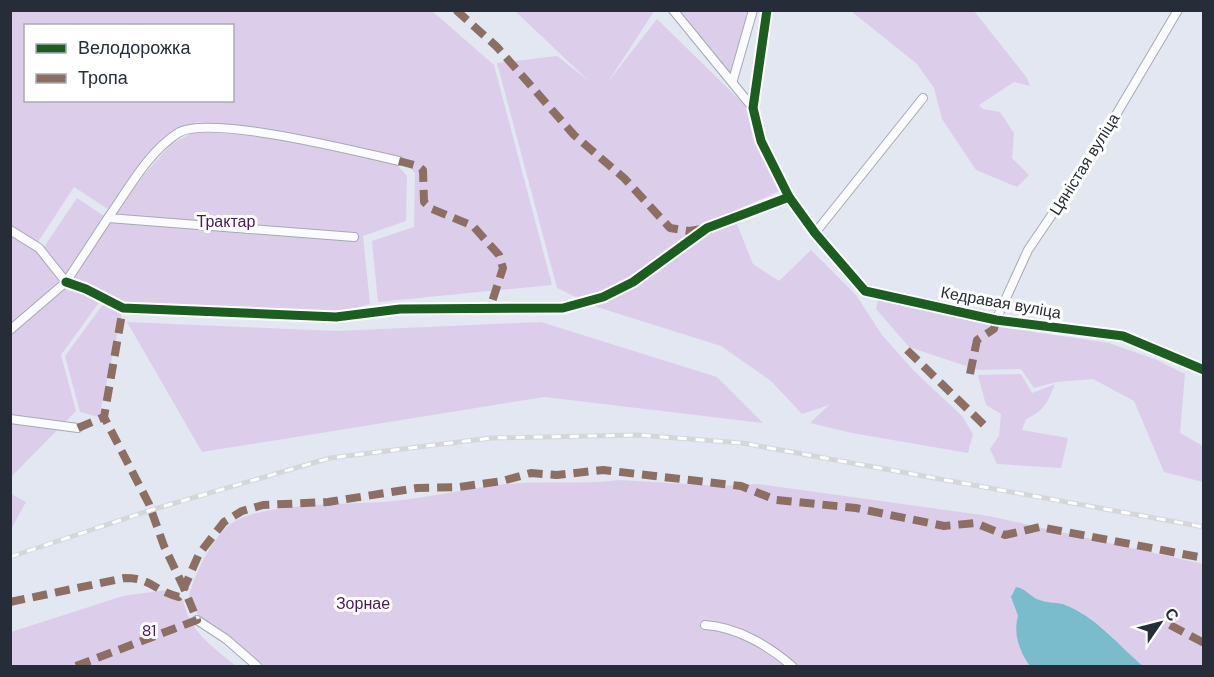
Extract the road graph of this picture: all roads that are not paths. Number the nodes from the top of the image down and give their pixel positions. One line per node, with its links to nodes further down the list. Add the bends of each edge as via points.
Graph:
1 (673, 10): 5 (street)
2 (753, 10): 5 (street)
3 (766, 10): 7 (street)
4 (1178, 10): 15 (street, Цяністая вуліца, via 1091,157 1028,250)
5 (733, 80): 7 (street)
6 (923, 98): 12 (street)
7 (753, 108): 9 (street, Кедравая вуліца, via 761,141)
8 (399, 161): 10 (street, via 301,138 198,126 168,141)
9 (789, 197): 12 (street, Кедравая вуліца); 14 (street, via 707,228 633,282 603,297 563,308 400,309 336,317 123,308)
10 (108, 218): 13 (street); 14 (street)
11 (10, 230): 14 (street, via 39,248)
12 (815, 233): 15 (street, Кедравая вуліца, via 865,291)
13 (354, 237)
14 (66, 282): 16 (street)
15 (996, 320): 17 (street, Кедравая вуліца, via 1123,336)
16 (10, 330)
17 (1203, 370)
18 (10, 419): 19 (street)
19 (78, 428)
20 (197, 620): 22 (street, via 226,639)
21 (705, 624): 23 (street, via 751,638)
22 (253, 665)
23 (792, 666)

